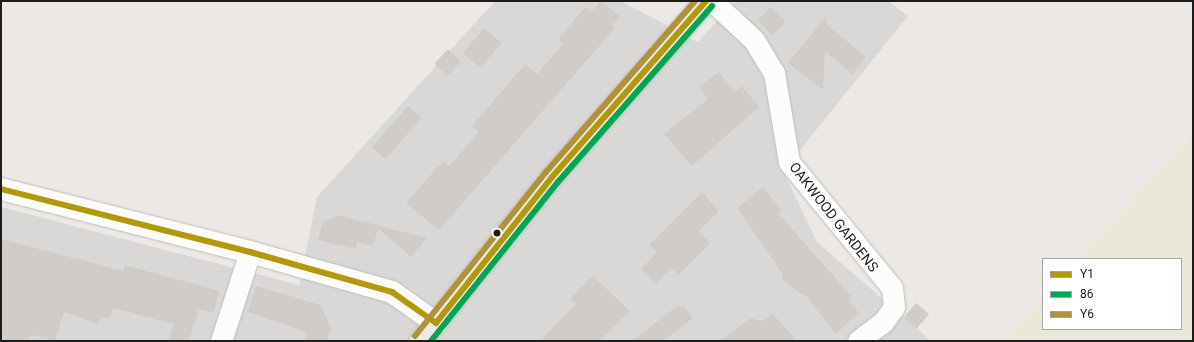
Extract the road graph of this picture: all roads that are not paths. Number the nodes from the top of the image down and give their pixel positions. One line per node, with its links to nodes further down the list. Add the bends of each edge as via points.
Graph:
1 (706, 1): 5 (main road, via 552,176)
2 (712, 1): 8 (street, OAKWOOD GARDENS, via 754,40 774,73 789,162 892,288 894,307 883,322)
3 (1, 189): 4 (street)
4 (250, 252): 5 (street, via 392,292); 6 (street)
5 (436, 323): 7 (main road)
6 (221, 341)
7 (421, 341)
8 (858, 341)

